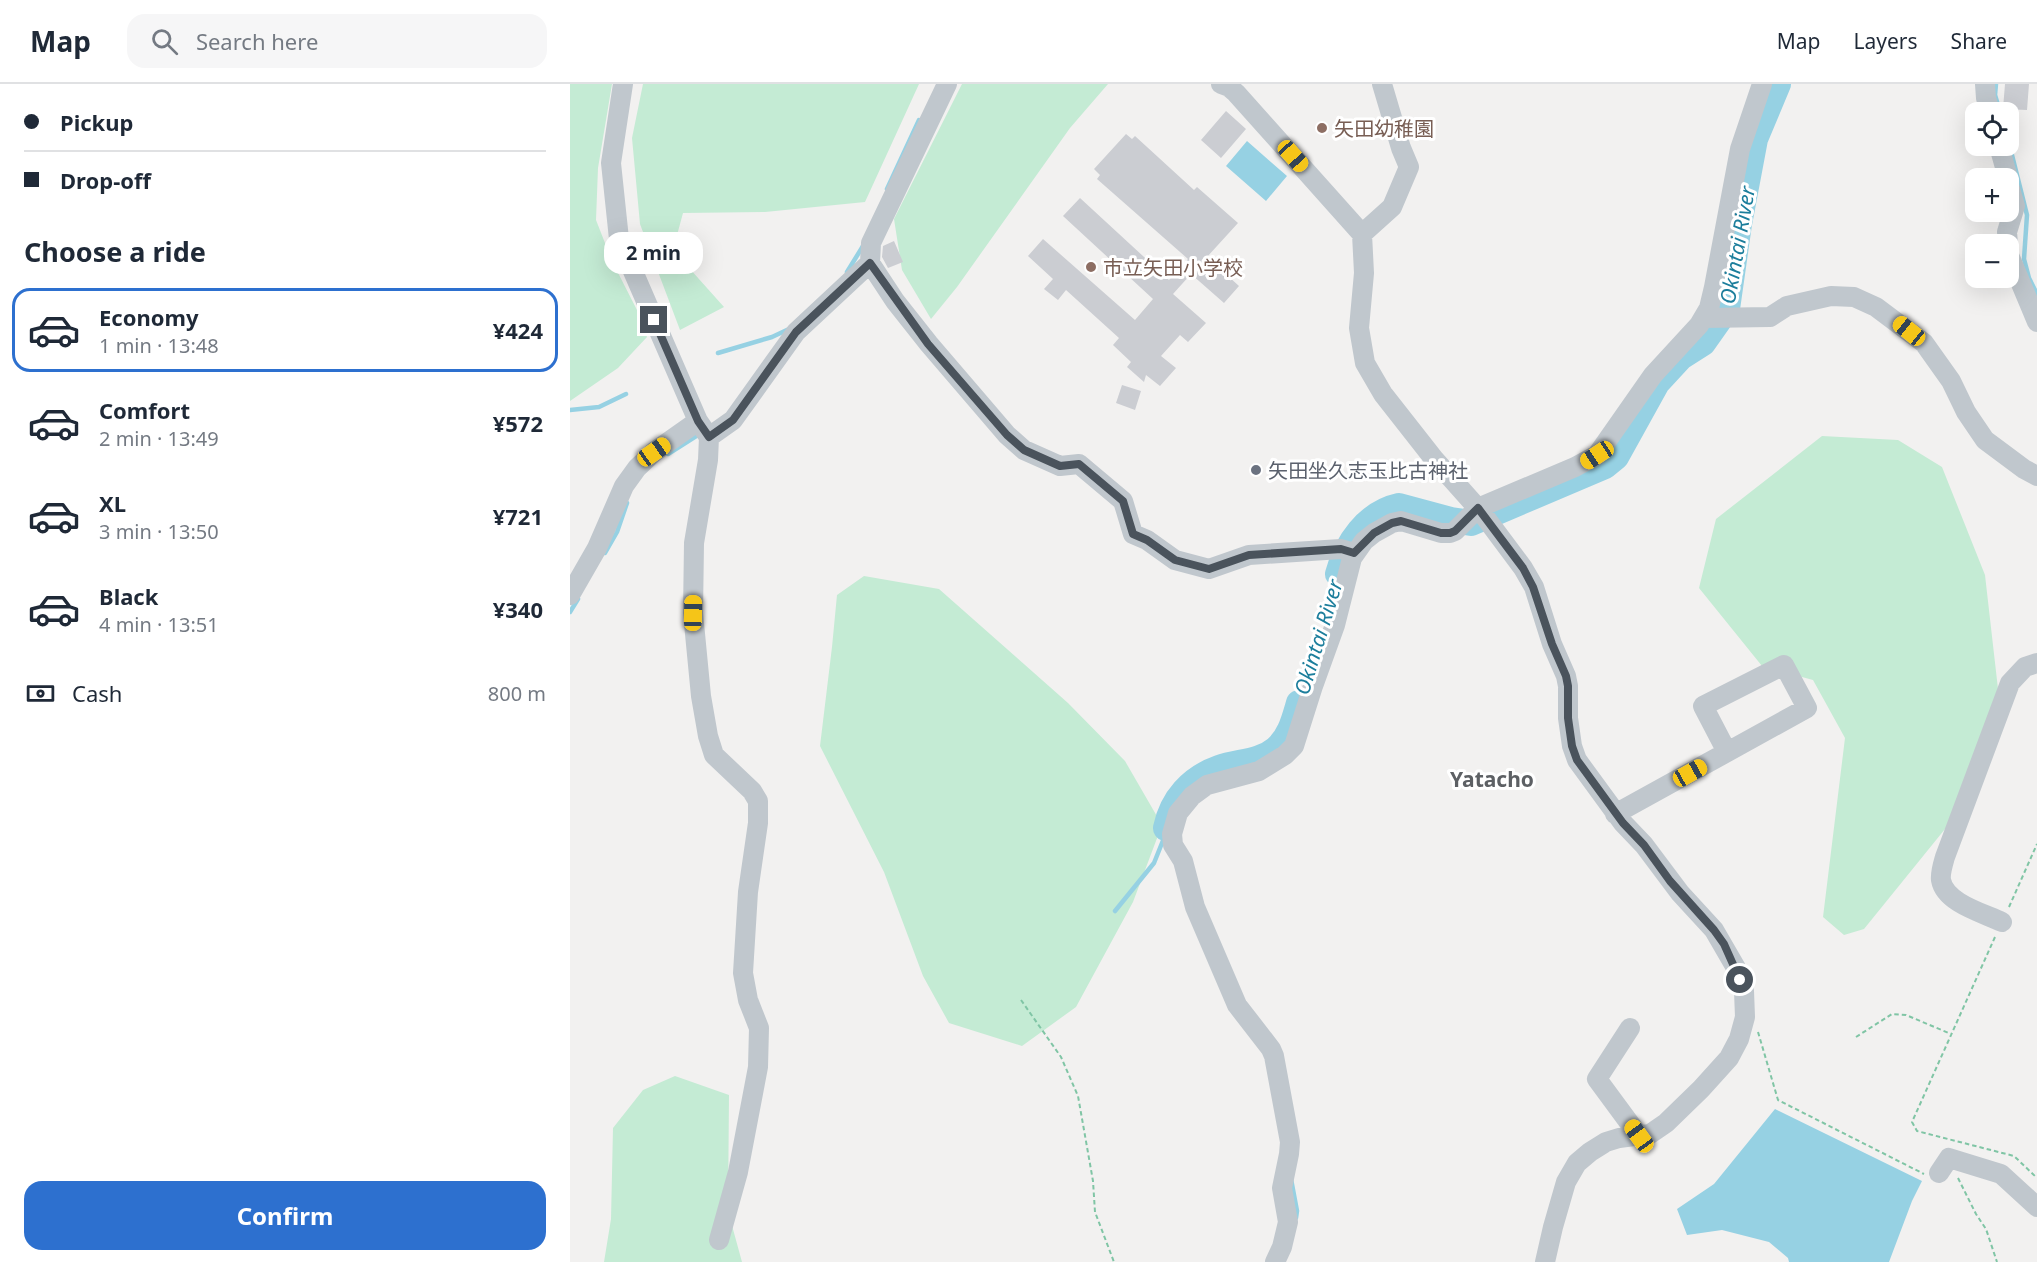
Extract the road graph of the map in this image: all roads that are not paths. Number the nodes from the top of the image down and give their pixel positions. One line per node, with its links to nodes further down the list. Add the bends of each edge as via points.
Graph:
1 (623, 84): 13 (street, via 611,163 619,239)
2 (947, 84): 9 (street, via 871,243)
3 (1382, 84): 8 (street, via 1409,167 1392,207)
4 (1762, 84): 11 (street, via 1740,149 1714,287)
5 (1986, 84): 7 (street)
6 (1232, 87): 8 (street)
7 (1987, 102)
8 (1362, 234): 15 (street, via 1364,273 1359,328 1365,363 1383,394 1461,491)
9 (870, 263): 13 (street, via 796,332 733,420); 16 (street, via 928,344 1007,435 1024,450 1060,466 1079,464 1123,501 1133,534 1175,560 1209,569 1249,555)
10 (2019, 279): 12 (street)
11 (1704, 318): 14 (street, via 1770,317 1787,306 1831,296 1854,297 1876,307 1924,343 1985,440); 15 (street, via 1653,375 1597,455)
12 (2037, 322)
13 (703, 429): 17 (street, via 654,452 637,468 624,486 597,548); 26 (street, via 708,460 694,543 693,613 701,696 714,754 758,801 743,973 759,1028 758,1067 738,1172)
14 (2037, 476)
15 (1475, 517): 16 (street, via 1450,533 1401,521 1392,523); 20 (street, via 1523,568 1533,587 1566,676 1568,718 1577,760)
16 (1348, 551): 27 (street, via 1335,625 1294,746 1258,771 1200,789 1179,813 1172,834 1195,907 1237,1005 1274,1056 1290,1142 1283,1179 1288,1222)
17 (570, 595)
18 (2037, 663): 21 (street, via 2025,667 2010,683 1940,878 1952,898)
19 (1727, 752): 19 (street, via 1807,708 1784,665 1703,706); 20 (street)
20 (1615, 814): 23 (street, via 1714,930 1736,968 1745,1017 1729,1058 1666,1123)
21 (2002, 922)
22 (1630, 1028): 23 (street, via 1597,1079)
23 (1639, 1136): 28 (street, via 1606,1142 1577,1163 1566,1182)
24 (1944, 1166): 25 (street, via 2001,1174)
25 (2037, 1208)
26 (719, 1240)
27 (1275, 1262)
28 (1545, 1262)

